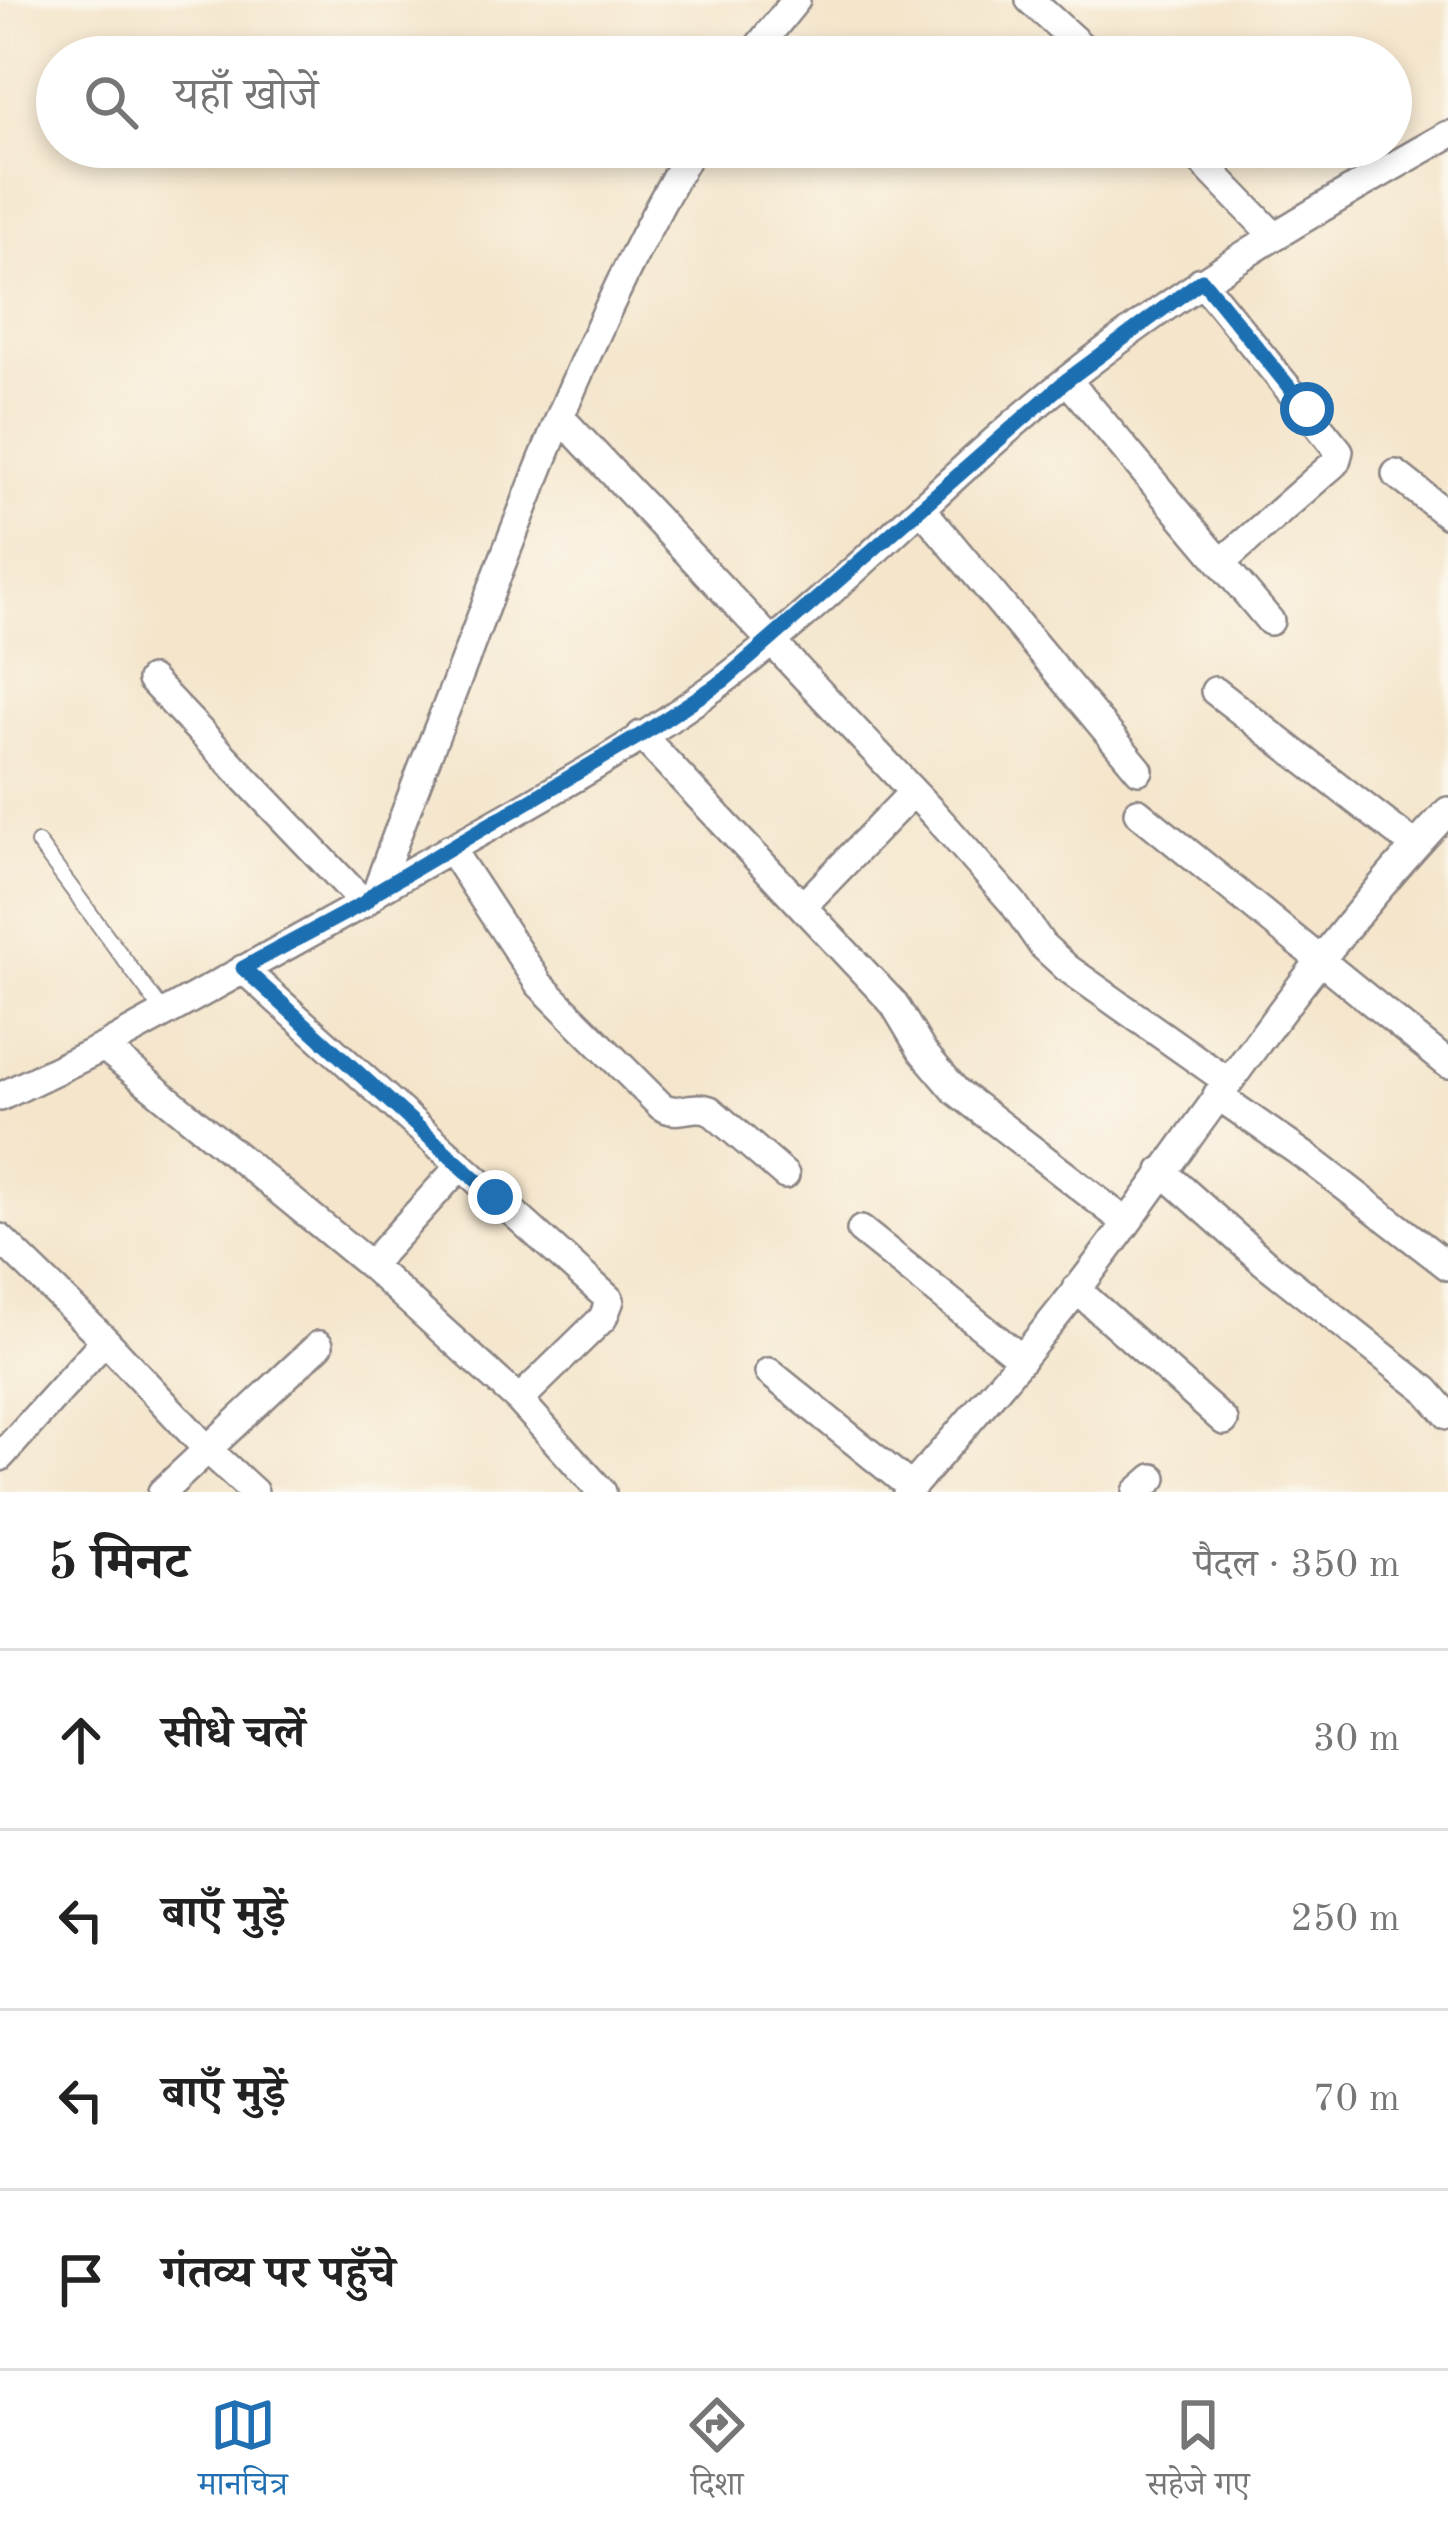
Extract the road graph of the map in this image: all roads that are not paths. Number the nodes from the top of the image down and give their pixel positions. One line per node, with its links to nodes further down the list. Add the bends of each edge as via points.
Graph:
1 (796, 0): 3 (street)
2 (1030, 0): 4 (street)
3 (767, 36)
4 (1070, 36)
5 (1448, 135): 6 (street)
6 (1412, 155)
7 (682, 168): 13 (street, via 618,285)
8 (1208, 168): 10 (street)
9 (1389, 168): 10 (street)
10 (1272, 234): 11 (street)
11 (1202, 280): 12 (street); 17 (street, via 1339,452)
12 (1067, 380): 15 (street); 17 (street)
13 (561, 418): 19 (street); 30 (street)
14 (1396, 474): 16 (street)
15 (921, 508): 19 (street); 23 (street)
16 (1448, 515)
17 (1221, 563): 18 (street)
18 (1270, 621)
19 (772, 642): 22 (street); 24 (street)
20 (151, 680): 30 (street)
21 (1215, 691): 28 (street)
22 (641, 735): 29 (street); 31 (street)
23 (1139, 770)
24 (913, 792): 31 (street); 37 (street, via 1042,946)
25 (1138, 812): 32 (street)
26 (1448, 812): 28 (street)
27 (38, 843): 34 (lane)
28 (1415, 846): 32 (street)
29 (450, 848): 30 (street); 41 (street, via 530,970 594,1041 661,1106 710,1110)
30 (370, 897): 33 (street)
31 (804, 905): 42 (street, via 894,1004 956,1091)
32 (1321, 961): 36 (street); 37 (street)
33 (243, 968): 34 (street); 39 (street)
34 (164, 1013): 35 (street)
35 (104, 1047): 38 (street); 45 (street)
36 (1448, 1064)
37 (1222, 1088): 40 (street); 46 (street)
38 (0, 1097)
39 (460, 1166): 45 (street); 52 (street, via 610,1300 603,1318)
40 (1162, 1171): 42 (street); 53 (street)
41 (784, 1175)
42 (1127, 1223): 47 (street)
43 (862, 1231): 50 (street)
44 (0, 1238): 48 (street)
45 (370, 1265): 52 (street)
46 (1448, 1266)
47 (1076, 1288): 50 (street); 54 (street)
48 (105, 1340): 55 (street); 56 (street)
49 (319, 1345): 55 (street)
50 (1022, 1359): 57 (street)
51 (769, 1372): 57 (street)
52 (519, 1400): 60 (street)
53 (1448, 1414)
54 (1225, 1421)
55 (206, 1448): 58 (street); 59 (street)
56 (0, 1456)
57 (909, 1490)
58 (162, 1492)
59 (254, 1492)
60 (602, 1492)

